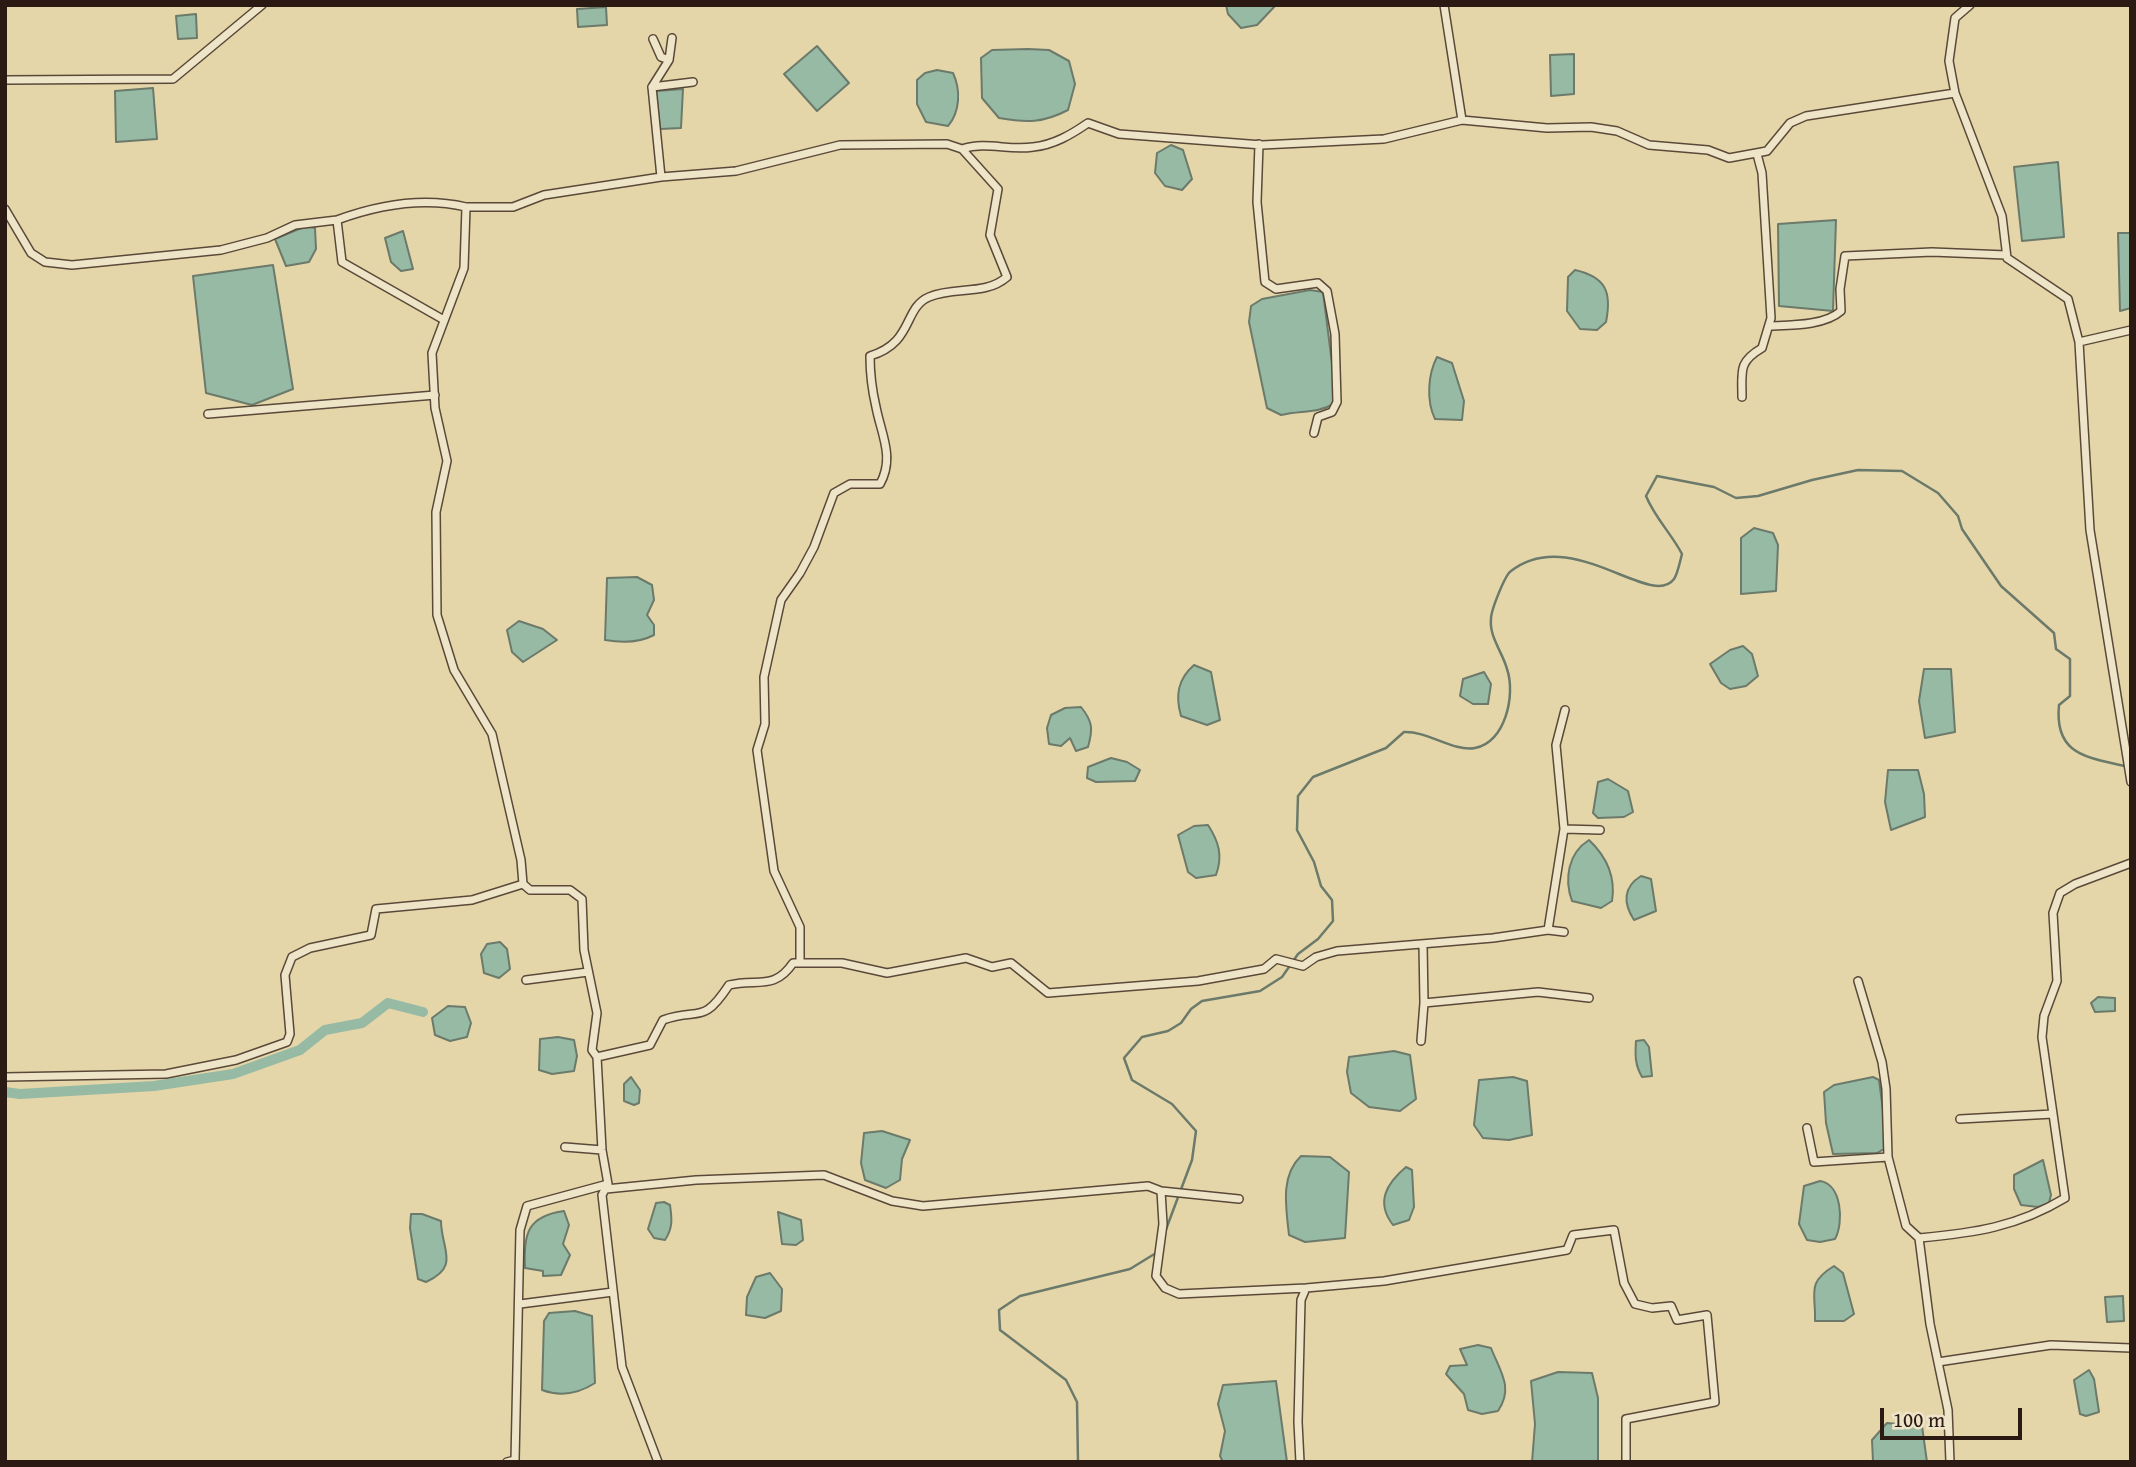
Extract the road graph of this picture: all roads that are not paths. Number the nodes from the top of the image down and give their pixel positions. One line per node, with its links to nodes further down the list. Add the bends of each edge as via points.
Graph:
1 (262, 5): 7 (street, via 173,79)
2 (1444, 5): 11 (street)
3 (1970, 5): 10 (street, via 1955,18 1949,61)
4 (672, 38): 6 (street)
5 (653, 39): 6 (street, via 661,57)
6 (669, 60): 9 (street)
7 (5, 80)
8 (693, 82): 9 (street)
9 (652, 87): 15 (street)
10 (1955, 93): 14 (street, via 1806,117 1790,123 1768,151); 19 (street, via 2002,216)
11 (1462, 120): 12 (street, via 1384,139); 14 (street, via 1591,127 1617,131 1650,145 1708,150 1729,158)
12 (1259, 144): 13 (street, via 1119,135 1088,123 1066,138 1032,148 981,143); 27 (street, via 1257,202 1265,282 1276,289 1318,283 1329,301 1337,402 1332,412 1318,417)
13 (962, 149): 15 (street, via 947,144 840,145 736,171); 38 (street, via 998,189 990,235 1007,276 997,286 928,297 892,348 870,356 886,450 885,473 880,484 850,484 834,493 814,547 780,600 764,677 759,779 774,871 800,927)
14 (1757, 154): 21 (street, via 1762,173)
15 (661, 177): 16 (street, via 544,195 513,207)
16 (466, 207): 18 (street, via 446,202 406,203); 20 (street, via 464,268)
17 (5, 209): 18 (street, via 31,253 45,262 72,265 222,250 295,225)
18 (337, 220): 20 (street, via 342,262)
19 (2007, 255): 21 (street, via 1845,256 1841,312 1806,323); 23 (street, via 2068,299)
20 (444, 320): 24 (street, via 432,353)
21 (1769, 326): 25 (street, via 1762,348 1748,355 1743,367)
22 (2131, 330): 23 (street)
23 (2079, 342): 29 (street, via 2090,530)
24 (435, 396): 26 (street); 34 (street, via 447,461 436,512 437,615 454,670 492,734)
25 (1742, 397)
26 (208, 414)
27 (1314, 433)
28 (1565, 710): 31 (street, via 1556,745)
29 (2129, 751): 30 (street)
30 (2131, 782)
31 (1564, 829): 32 (street); 35 (street)
32 (1600, 830)
33 (2131, 863): 47 (street, via 2060,893 2053,913 2057,981 2044,1016 2042,1037)
34 (523, 884): 39 (street, via 530,890 570,890 582,899); 46 (street, via 472,900 376,909 371,935 310,948 292,957 285,975 287,1042 236,1060 166,1074)
35 (1548, 929): 36 (street); 37 (street)
36 (1564, 932)
37 (1423, 944): 38 (street, via 1337,951 1303,966 1276,959 1264,970 1198,981 1048,993 1011,963 992,967 966,958 887,973 842,963); 43 (street)
38 (800, 962): 45 (street, via 793,963 785,976 764,984 744,981 729,985 717,1004 702,1014 663,1020 650,1045)
39 (588, 972): 40 (street); 45 (street, via 597,1013 592,1049)
40 (526, 980)
41 (1858, 981): 52 (street, via 1882,1062)
42 (1589, 998): 43 (street, via 1538,992)
43 (1424, 1003): 44 (street)
44 (1421, 1041)
45 (597, 1057): 51 (street)
46 (5, 1077)
47 (2053, 1114): 48 (street); 56 (street, via 2065,1198 2036,1216 1980,1232)
48 (1960, 1119)
49 (1807, 1128): 52 (street, via 1814,1162)
50 (565, 1147): 51 (street)
51 (602, 1150): 53 (street)
52 (1888, 1157): 56 (street, via 1906,1226)
53 (607, 1186): 54 (street, via 824,1175 892,1201 923,1206 1128,1186); 58 (street, via 602,1195); 59 (street, via 527,1206 520,1230)
54 (1161, 1191): 55 (street); 57 (street, via 1163,1224 1156,1276 1165,1288 1179,1294)
55 (1239, 1199)
56 (1919, 1238): 61 (street)
57 (1306, 1288): 64 (street, via 1301,1300); 65 (street, via 1384,1281 1567,1250 1573,1235 1614,1230 1624,1283 1635,1304 1671,1306 1677,1321 1707,1315 1715,1402 1626,1419)
58 (613, 1292): 59 (street); 63 (street, via 622,1367)
59 (520, 1304): 62 (street, via 515,1460)
60 (2131, 1348): 61 (street, via 2050,1345)
61 (1938, 1362): 66 (street, via 1948,1410)
62 (507, 1462)
63 (659, 1462)
64 (1300, 1462)
65 (1626, 1462)
66 (1950, 1462)

